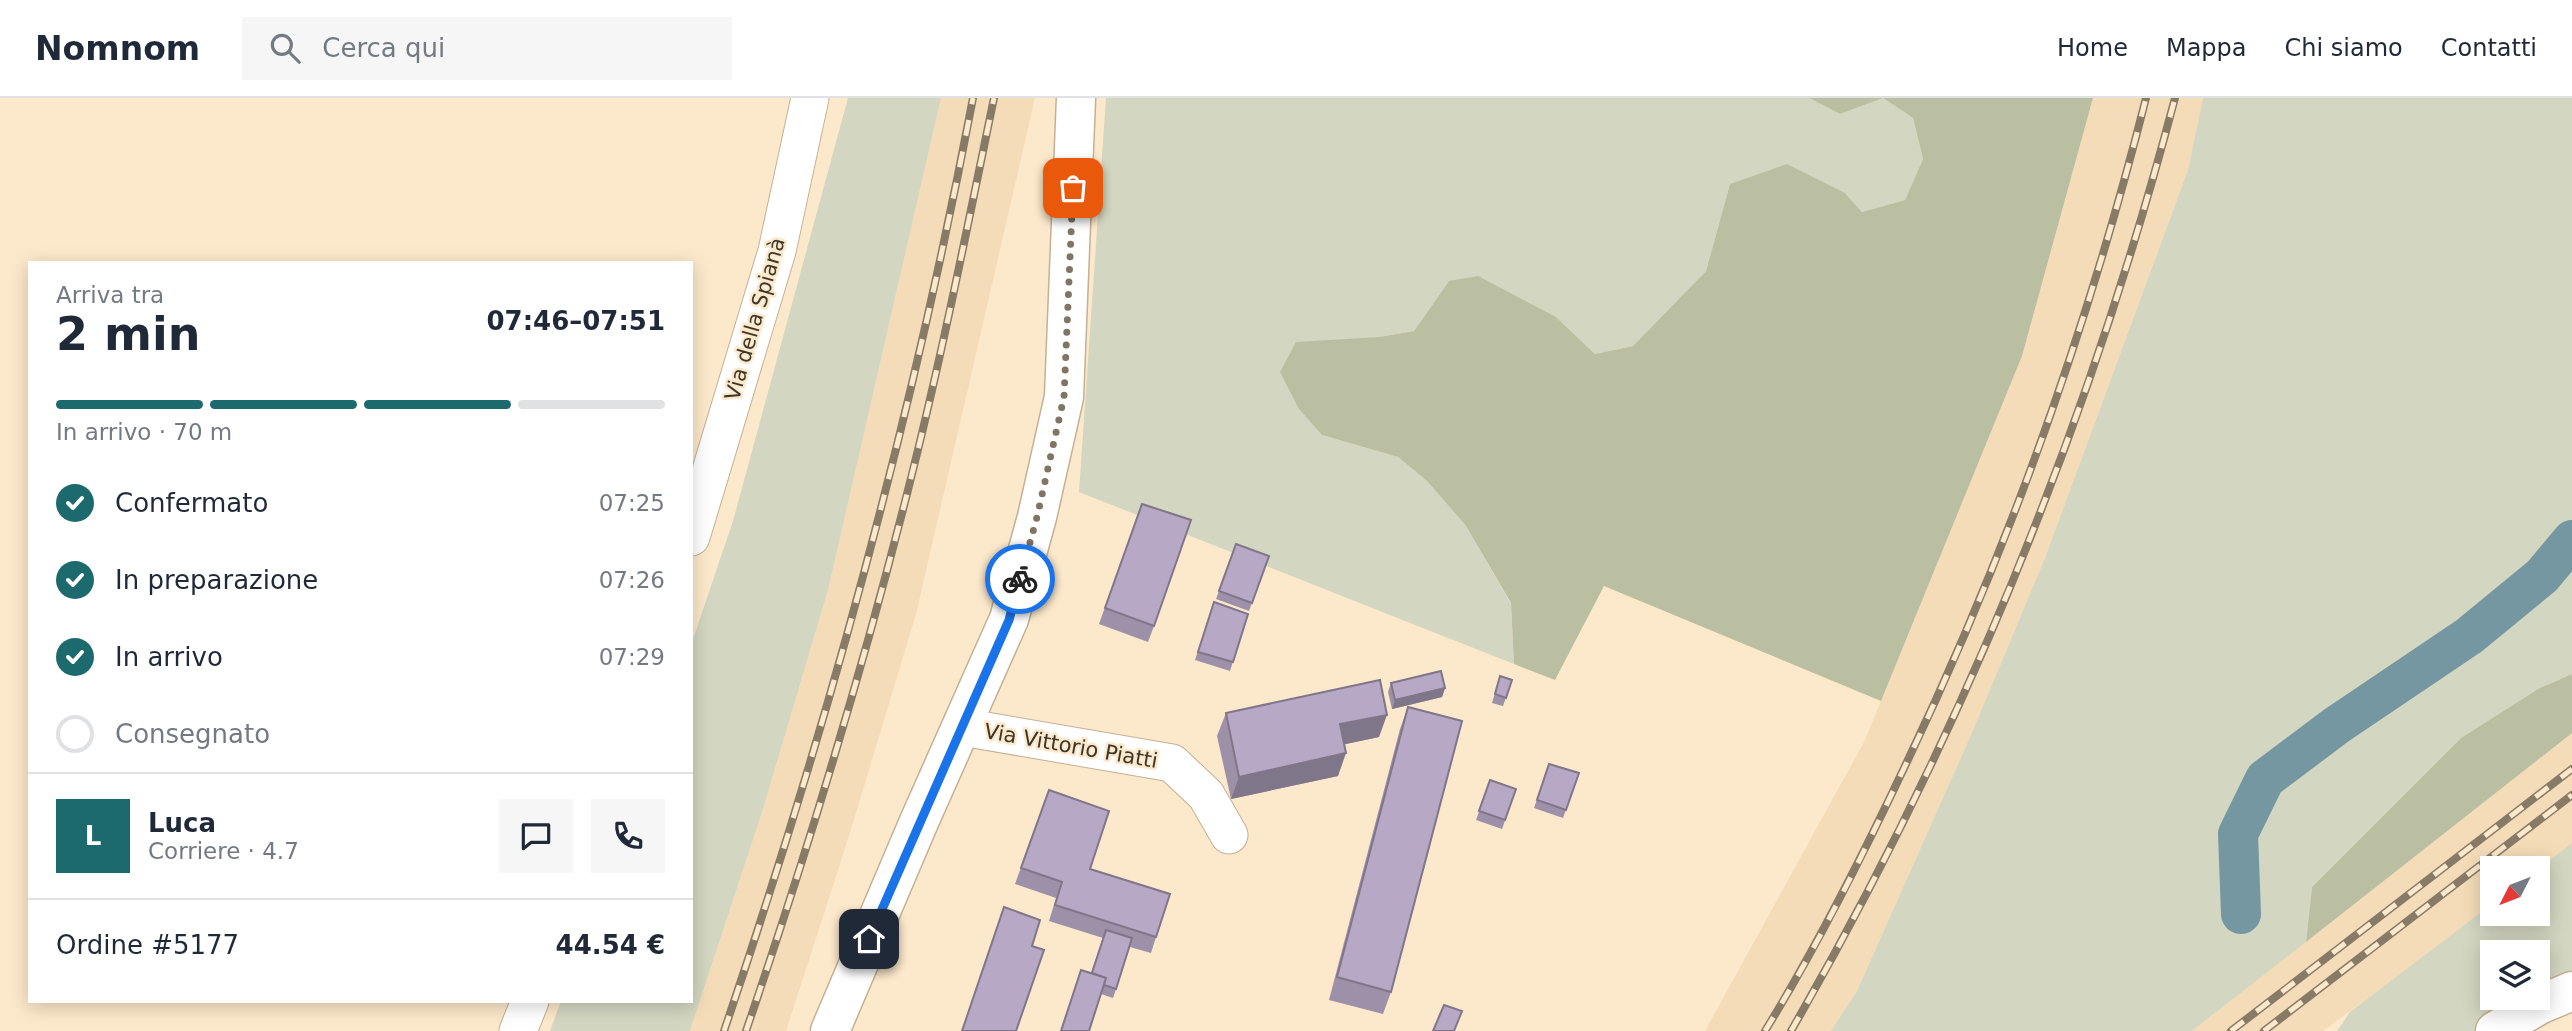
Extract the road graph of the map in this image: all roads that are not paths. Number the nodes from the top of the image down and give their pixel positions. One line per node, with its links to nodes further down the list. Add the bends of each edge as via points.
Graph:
1 (810, 98): 3 (street, Via della Spianà, via 777,251)
2 (1076, 98): 4 (street, Via Vittorio Piatti, via 1064,397 1009,620)
3 (693, 530)
4 (962, 727): 5 (street, Via Vittorio Piatti, via 1172,763 1206,795); 9 (street, Via Vittorio Piatti)
5 (1229, 835)
6 (2572, 991): 10 (street)
7 (529, 1003): 8 (street)
8 (518, 1031)
9 (830, 1031)
10 (2495, 1031)

